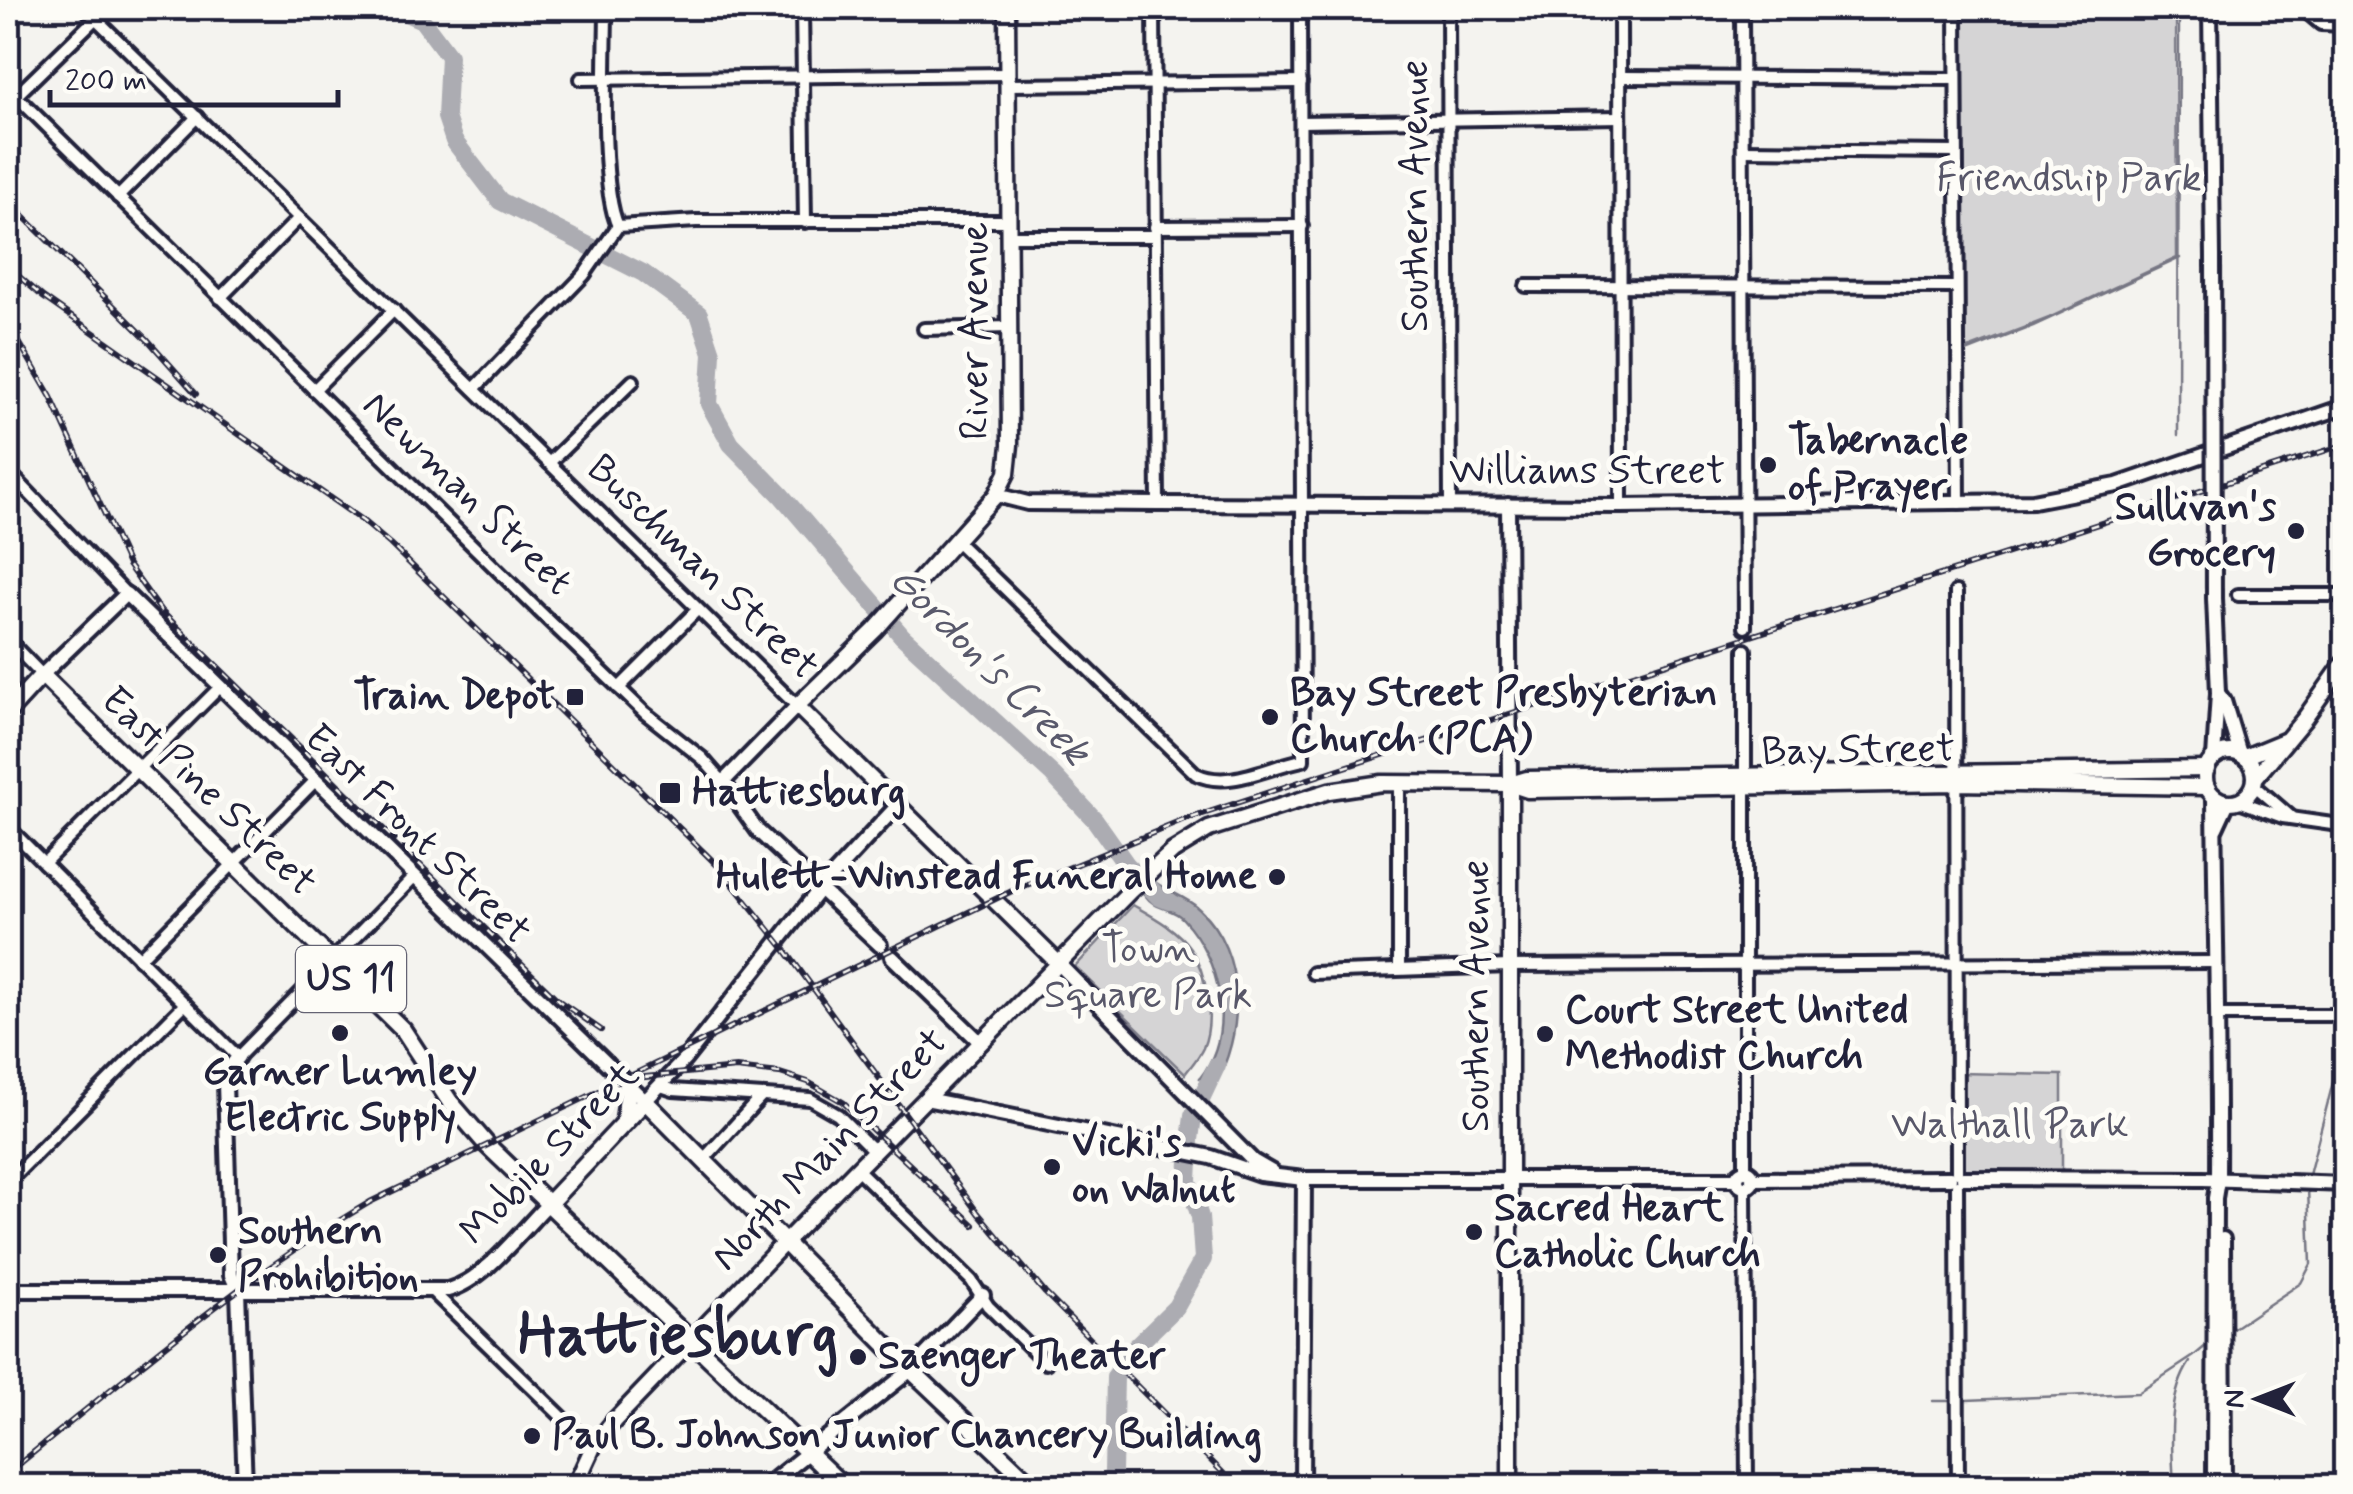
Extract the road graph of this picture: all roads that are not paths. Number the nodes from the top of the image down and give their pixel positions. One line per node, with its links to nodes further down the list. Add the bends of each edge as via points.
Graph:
1 (86, 8): 13 (street, Buschman Street)
2 (606, 8): 18 (street)
3 (802, 8): 16 (street)
4 (1007, 8): 20 (main road, River Avenue)
5 (1154, 8): 23 (street)
6 (1300, 8): 22 (street)
7 (1448, 8): 27 (street, Southern Avenue)
8 (1620, 8): 17 (street)
9 (1742, 8): 15 (street)
10 (1956, 8): 21 (street)
11 (2210, 8): 73 (street, bridge)
12 (2302, 8): 14 (street, via 2321,24)
13 (96, 18): 24 (street); 26 (street, Buschman Street)
14 (2346, 24)
15 (1742, 76): 17 (street); 21 (street); 29 (street)
16 (804, 77): 18 (street); 20 (street); 33 (street)
17 (1621, 77): 25 (street)
18 (607, 78): 19 (street); 36 (street)
19 (581, 79)
20 (1008, 79): 23 (street); 35 (main road, River Avenue)
21 (1956, 79): 30 (street)
22 (1301, 82): 23 (street); 28 (street)
23 (1154, 84): 37 (street)
24 (12, 92): 31 (street, Newman Street)
25 (1620, 116): 27 (street); 38 (street)
26 (196, 117): 31 (street); 32 (street, Buschman Street)
27 (1449, 120): 28 (street); 57 (street, Southern Avenue)
28 (1301, 122): 34 (street)
29 (1743, 150): 30 (street); 39 (street)
30 (1956, 152): 41 (street)
31 (118, 197): 42 (street, Newman Street)
32 (299, 218): 42 (street); 43 (street, Buschman Street)
33 (805, 222): 35 (street); 36 (street, via 696,221)
34 (1302, 226): 37 (street); 54 (street)
35 (1009, 228): 37 (street); 44 (main road, River Avenue)
36 (616, 230): 47 (street, via 584,275)
37 (1155, 231): 53 (street)
38 (1621, 284): 39 (street); 40 (street); 59 (street)
39 (1744, 285): 41 (street); 55 (street)
40 (1526, 286)
41 (1958, 286): 56 (street)
42 (220, 298): 48 (street, Newman Street)
43 (394, 310): 47 (street, Buschman Street); 48 (street)
44 (1010, 327): 45 (street); 52 (main road, River Avenue, via 1010,459)
45 (924, 328)
46 (633, 382): 50 (street)
47 (474, 389): 50 (street, Buschman Street)
48 (314, 390): 72 (street, Newman Street)
49 (2346, 406): 56 (street, Williams Street, via 2104,489 2033,502)
50 (549, 463): 65 (street, Buschman Street)
51 (8, 471): 62 (street, East Front Street)
52 (996, 495): 53 (street, Williams Street, via 1028,503); 60 (main road, River Avenue)
53 (1158, 504): 54 (street, Williams Street)
54 (1301, 504): 57 (street, Williams Street); 60 (street, via 1303,760 1225,780 1189,769)
55 (1744, 504): 56 (street, Williams Street); 59 (street, Williams Street); 66 (street)
56 (1959, 504)
57 (1450, 505): 58 (street, Williams Street)
58 (1508, 506): 59 (street, Williams Street); 86 (street, Southern Avenue)
59 (1621, 506)
60 (956, 541): 74 (main road, River Avenue)
61 (1956, 592): 80 (street)
62 (126, 594): 70 (street); 71 (street, East Front Street)
63 (2346, 594): 64 (street)
64 (2238, 595)
65 (697, 610): 72 (street); 74 (street, Buschman Street)
66 (1745, 626)
67 (8, 640): 70 (street, East Pine Street)
68 (1745, 650): 81 (street)
69 (2346, 660): 76 (main road)
70 (42, 675): 75 (main road); 79 (main road, East Pine Street / US 11)
71 (220, 687): 79 (street); 82 (street, East Front Street)
72 (620, 688): 83 (street, Newman Street)
73 (2218, 693): 77 (street); 78 (street)
74 (797, 706): 83 (street, River Avenue); 88 (main road, Buschman Street)
75 (8, 712)
76 (2284, 742): 77 (main road, Bay Street); 84 (main road)
77 (2242, 755): 78 (main road, Bay Street, via 2225,752); 84 (main road, via 2252,764)
78 (2211, 764): 80 (main road, Bay Street); 87 (main road)
79 (137, 769): 92 (main road, East Pine Street / US 11); 93 (street)
80 (1956, 778): 81 (main road, Bay Street); 87 (main road, Bay Street); 103 (street)
81 (1746, 780): 86 (main road, Bay Street, via 1528,790); 104 (street)
82 (315, 781): 92 (street); 95 (street, East Front Street)
83 (723, 782): 96 (street, Newman Street, via 747,818)
84 (2255, 782): 87 (main road); 89 (street)
85 (1399, 783): 86 (main road, Bay Street); 94 (main road, Bay Street, via 1348,786 1220,824 1185,842); 106 (street)
86 (1510, 784): 105 (main road, Southern Avenue)
87 (2222, 796): 89 (street); 101 (street)
88 (897, 806): 96 (street, Mobile Street); 102 (main road, Buschman Street)
89 (2291, 817): 90 (street)
90 (2346, 826)
91 (8, 827): 93 (street)
92 (234, 862): 99 (street); 100 (main road, East Pine Street / US 11)
93 (44, 864): 99 (street)
94 (1150, 873): 102 (main road, North Main Street)
95 (414, 878): 100 (street); 113 (street, East Front Street)
96 (819, 890): 97 (street, Newman Street); 114 (street, Mobile Street)
97 (880, 945)
98 (892, 957): 111 (street)
99 (139, 959): 108 (street)
100 (333, 961): 112 (street); 132 (main road, East Pine Street / US 11, via 404,1030 465,1122)
101 (2215, 962): 103 (street); 109 (street)
102 (1058, 963): 111 (main road, North Main Street); 119 (street, Buschman Street)
103 (1958, 964): 104 (street); 126 (street)
104 (1746, 965): 105 (street); 128 (street)
105 (1509, 966): 106 (street); 125 (main road, Southern Avenue)
106 (1399, 968): 107 (street)
107 (1313, 973)
108 (185, 1004): 112 (street); 130 (street)
109 (2219, 1015): 110 (street); 129 (street)
110 (2344, 1015)
111 (981, 1043): 116 (main road, North Main Street)
112 (238, 1056): 135 (street, via 226,1083 231,1275)
113 (625, 1083): 117 (street, East Front Street); 118 (main road)
114 (661, 1086): 115 (street); 117 (street, Mobile Street)
115 (761, 1096): 120 (street, via 818,1102); 122 (street)
116 (926, 1100): 120 (main road, North Main Street); 121 (street)
117 (645, 1102): 118 (main road, Mobile Street); 122 (main road, East Front Street)
118 (624, 1124): 132 (main road, Mobile Street)
119 (1236, 1144): 121 (street); 124 (street, Buschman Street)
120 (874, 1151): 123 (main road, North Main Street)
121 (1207, 1157): 124 (street)
122 (703, 1160): 133 (main road, East Front Street)
123 (857, 1169): 133 (main road, North Main Street); 137 (street)
124 (1274, 1173): 127 (street)
125 (1509, 1178): 127 (street); 128 (street); 151 (main road, Southern Avenue)
126 (1957, 1178): 128 (street); 129 (street); 153 (street)
127 (1304, 1179): 150 (street)
128 (1745, 1179): 152 (street)
129 (2218, 1180): 131 (street); 154 (street); 155 (street)
130 (8, 1182)
131 (2346, 1184)
132 (548, 1204): 136 (street, Mobile Street, via 472,1280); 138 (main road, East Pine Street / US 11)
133 (785, 1242): 138 (main road, North Main Street); 140 (main road, East Front Street)
134 (8, 1290): 135 (street, Mobile Street)
135 (238, 1291): 136 (street, Mobile Street); 144 (street)
136 (432, 1291): 141 (street)
137 (983, 1294): 139 (street); 140 (street)
138 (689, 1342): 141 (main road, North Main Street); 142 (main road, US 11)
139 (1046, 1363)
140 (912, 1370): 142 (street); 143 (main road, East Front Street)
141 (593, 1447): 145 (main road, North Main Street)
142 (807, 1454): 146 (street); 147 (main road, US 11)
143 (1016, 1472): 148 (street); 149 (main road, East Front Street)
144 (244, 1486)
145 (574, 1486)
146 (766, 1486)
147 (842, 1486)
148 (1002, 1486)
149 (1033, 1486)
150 (1302, 1486)
151 (1510, 1486)
152 (1747, 1486)
153 (1958, 1486)
154 (2214, 1486)
155 (2224, 1486)

